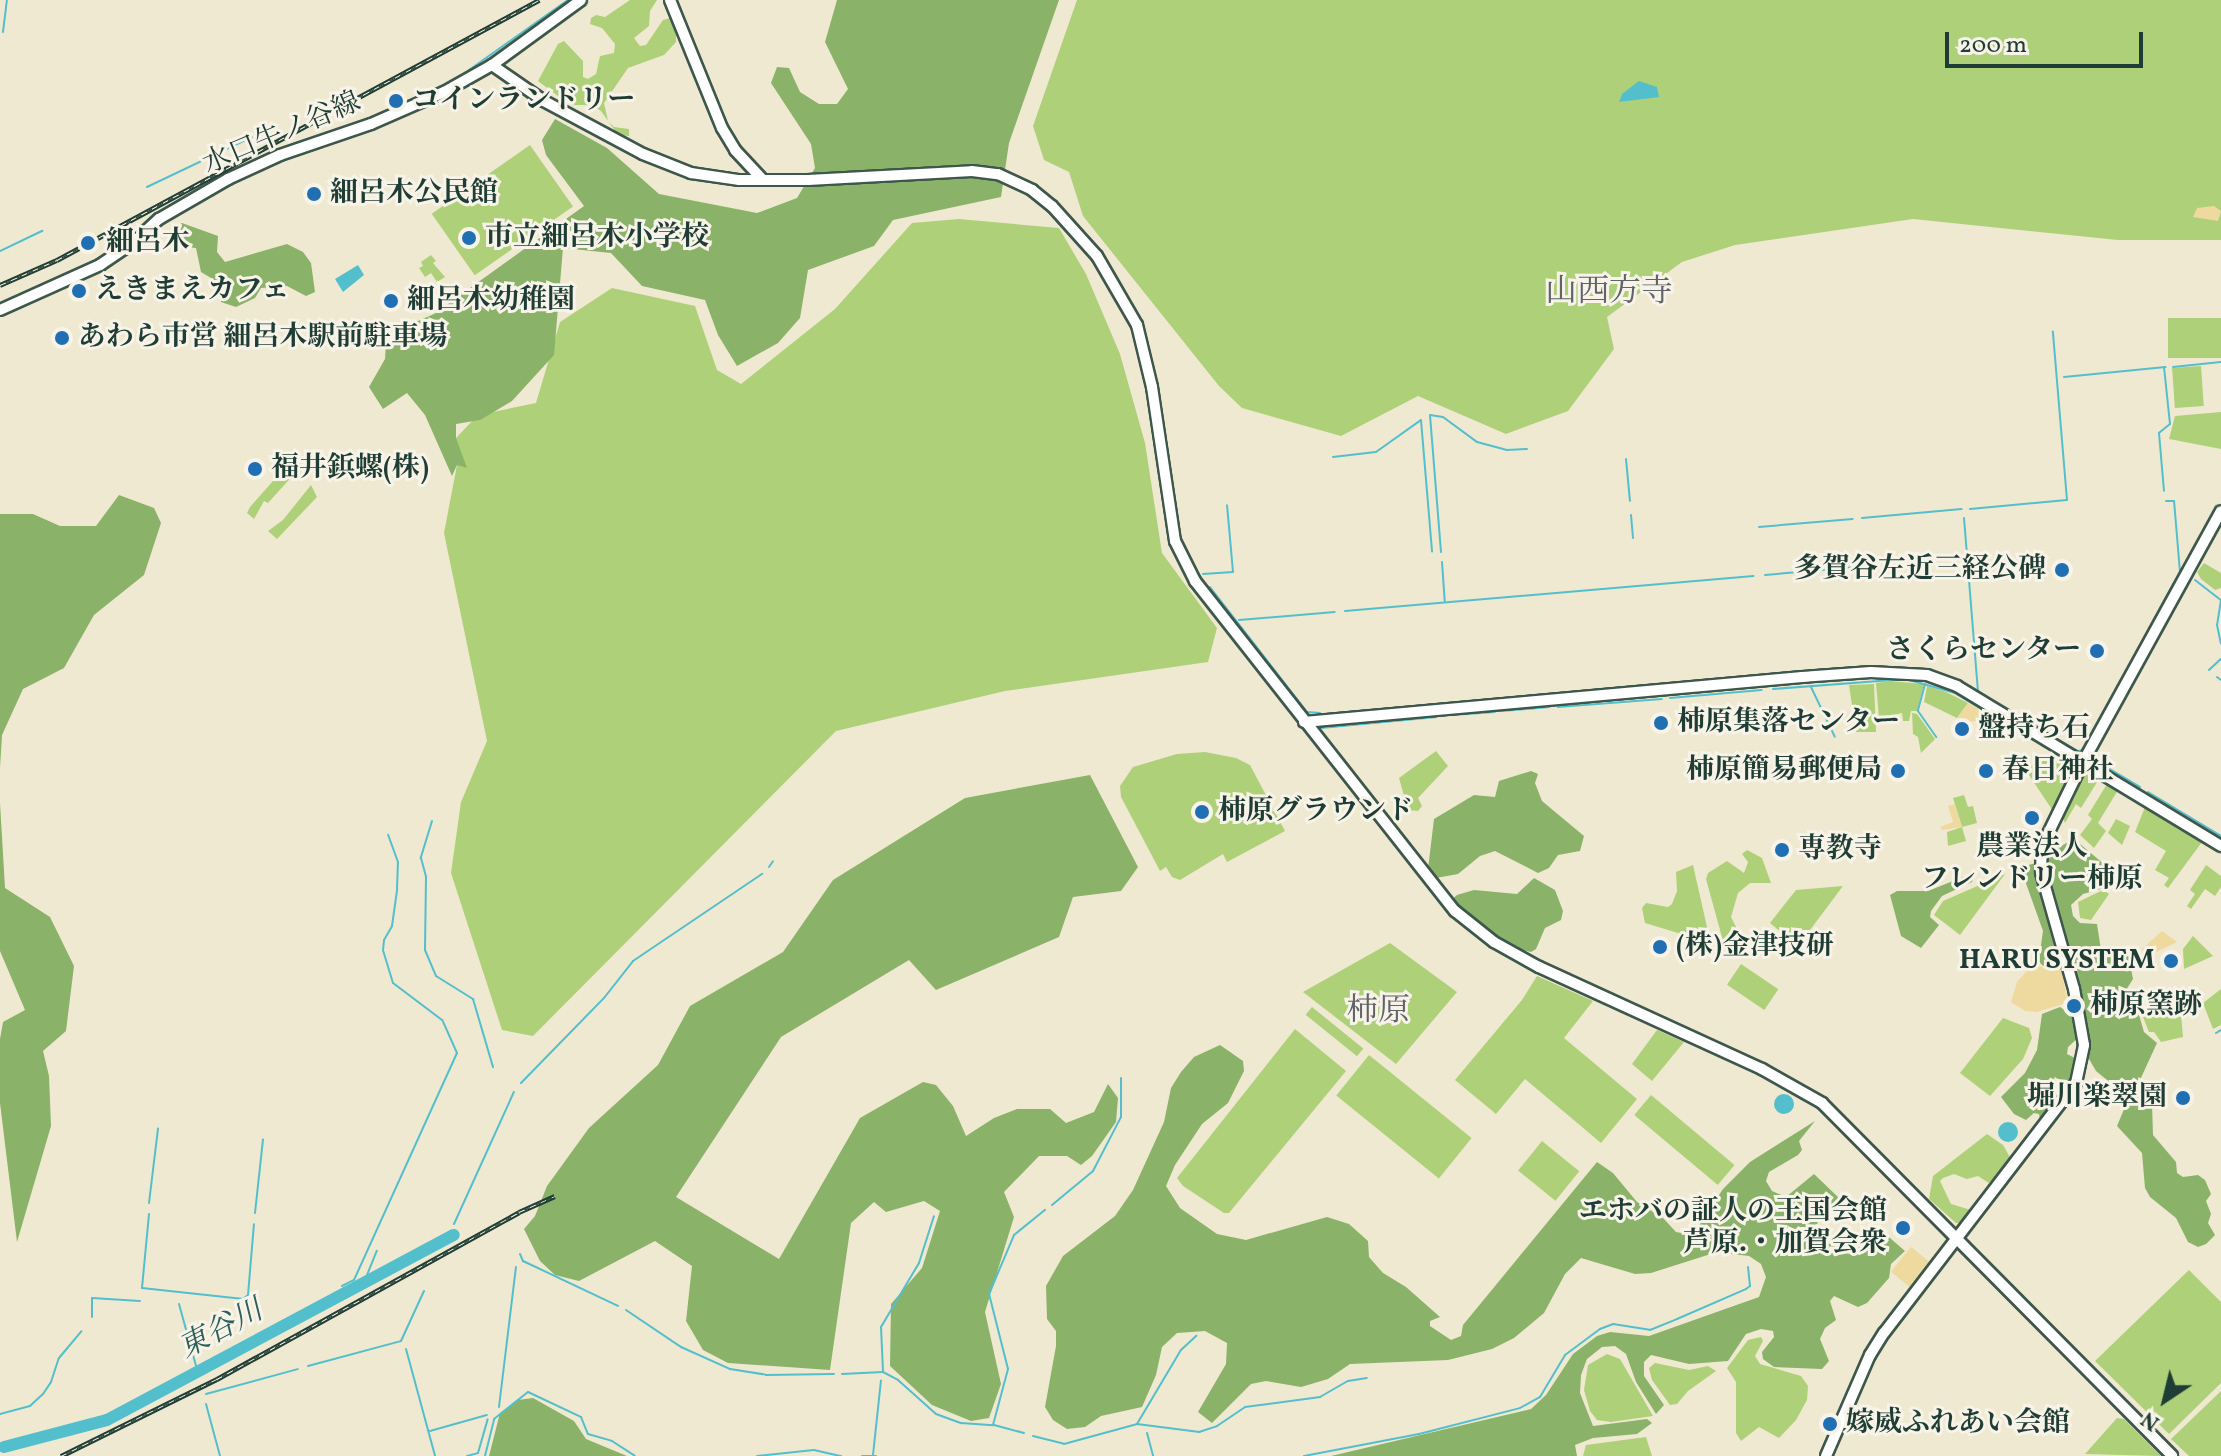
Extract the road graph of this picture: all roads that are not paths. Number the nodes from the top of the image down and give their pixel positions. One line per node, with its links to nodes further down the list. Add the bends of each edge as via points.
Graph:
1 (581, 0): 5 (street, 水口牛ノ谷線)
2 (661, 0): 4 (street)
3 (670, 0): 4 (street)
4 (686, 35): 6 (street, via 722,128)
5 (492, 65): 6 (street, via 544,101 643,154 691,173); 7 (street, 水口牛ノ谷線, via 371,124 228,179 159,219 100,265)
6 (762, 179): 9 (street, via 874,179 972,171 998,174 1052,206 1097,256 1137,325 1152,387 1175,541 1195,581)
7 (0, 310)
8 (2221, 511): 10 (street)
9 (1304, 722): 10 (street, via 1894,672 1927,675 1957,686); 12 (street, via 1470,925 1539,967 1799,1088 1870,1148)
10 (2083, 762): 11 (street); 12 (street, via 2042,846 2041,872 2074,989 2084,1045 2080,1071 2063,1103)
11 (2221, 846)
12 (1956, 1239): 13 (street, via 1870,1355); 14 (street)
13 (1826, 1456)
14 (2172, 1456)

